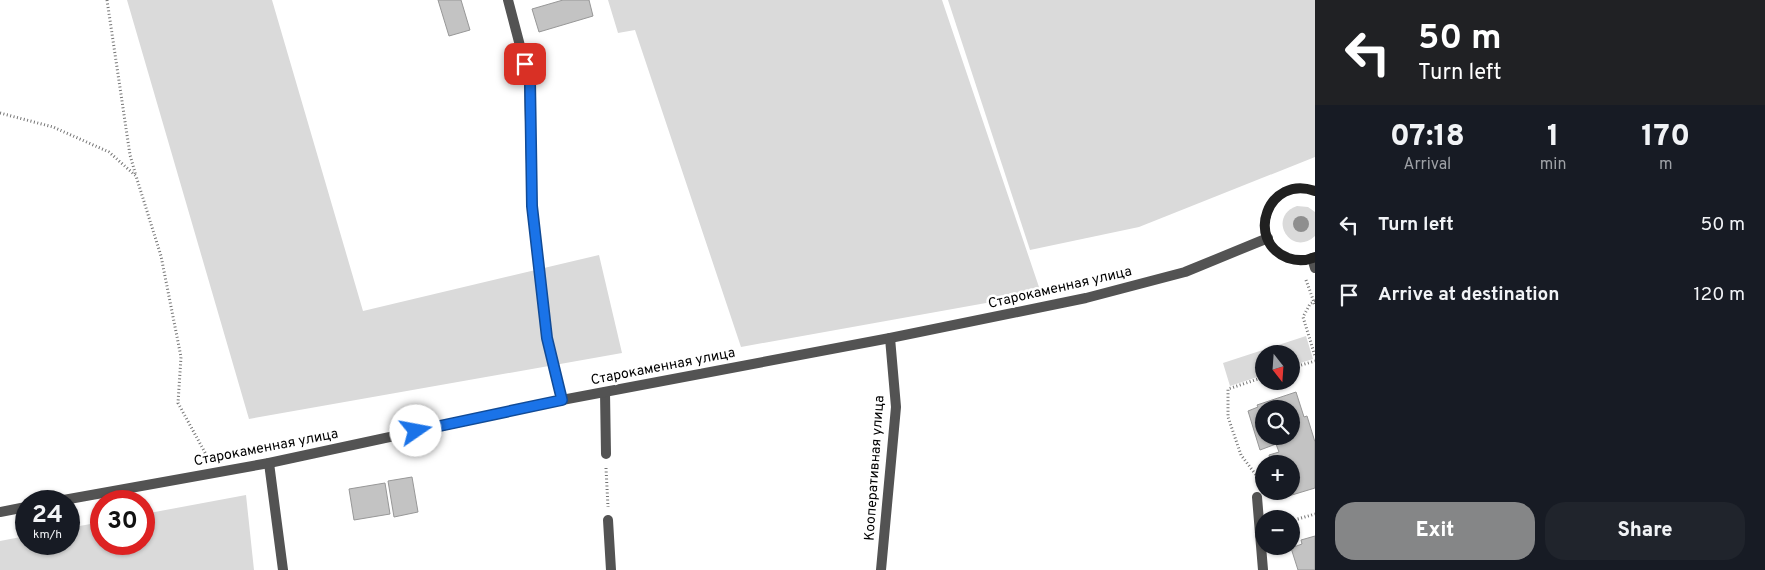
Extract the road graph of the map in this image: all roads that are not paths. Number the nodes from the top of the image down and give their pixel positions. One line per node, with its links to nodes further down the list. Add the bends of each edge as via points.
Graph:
1 (508, 0): 7 (street, via 530,80 532,206 547,338)
2 (1315, 191): 3 (street, via 1294,189 1275,198 1265,217)
3 (1268, 238): 4 (street, via 1275,250 1287,257); 5 (street, Старокаменная улица, via 1185,272 1086,298)
4 (1314, 261)
5 (890, 338): 6 (street, Старокаменная улица); 17 (street, Кооперативная улица, via 896,407)
6 (605, 392): 7 (street, Старокаменная улица); 8 (street)
7 (562, 400): 9 (street, Старокаменная улица)
8 (606, 454)
9 (269, 463): 10 (street, Старокаменная улица); 15 (street)
10 (80, 497)
11 (1257, 500): 18 (street)
12 (15, 509): 13 (street)
13 (0, 512)
14 (608, 520): 16 (street)
15 (283, 570)
16 (611, 570)
17 (882, 570)
18 (1263, 570)

